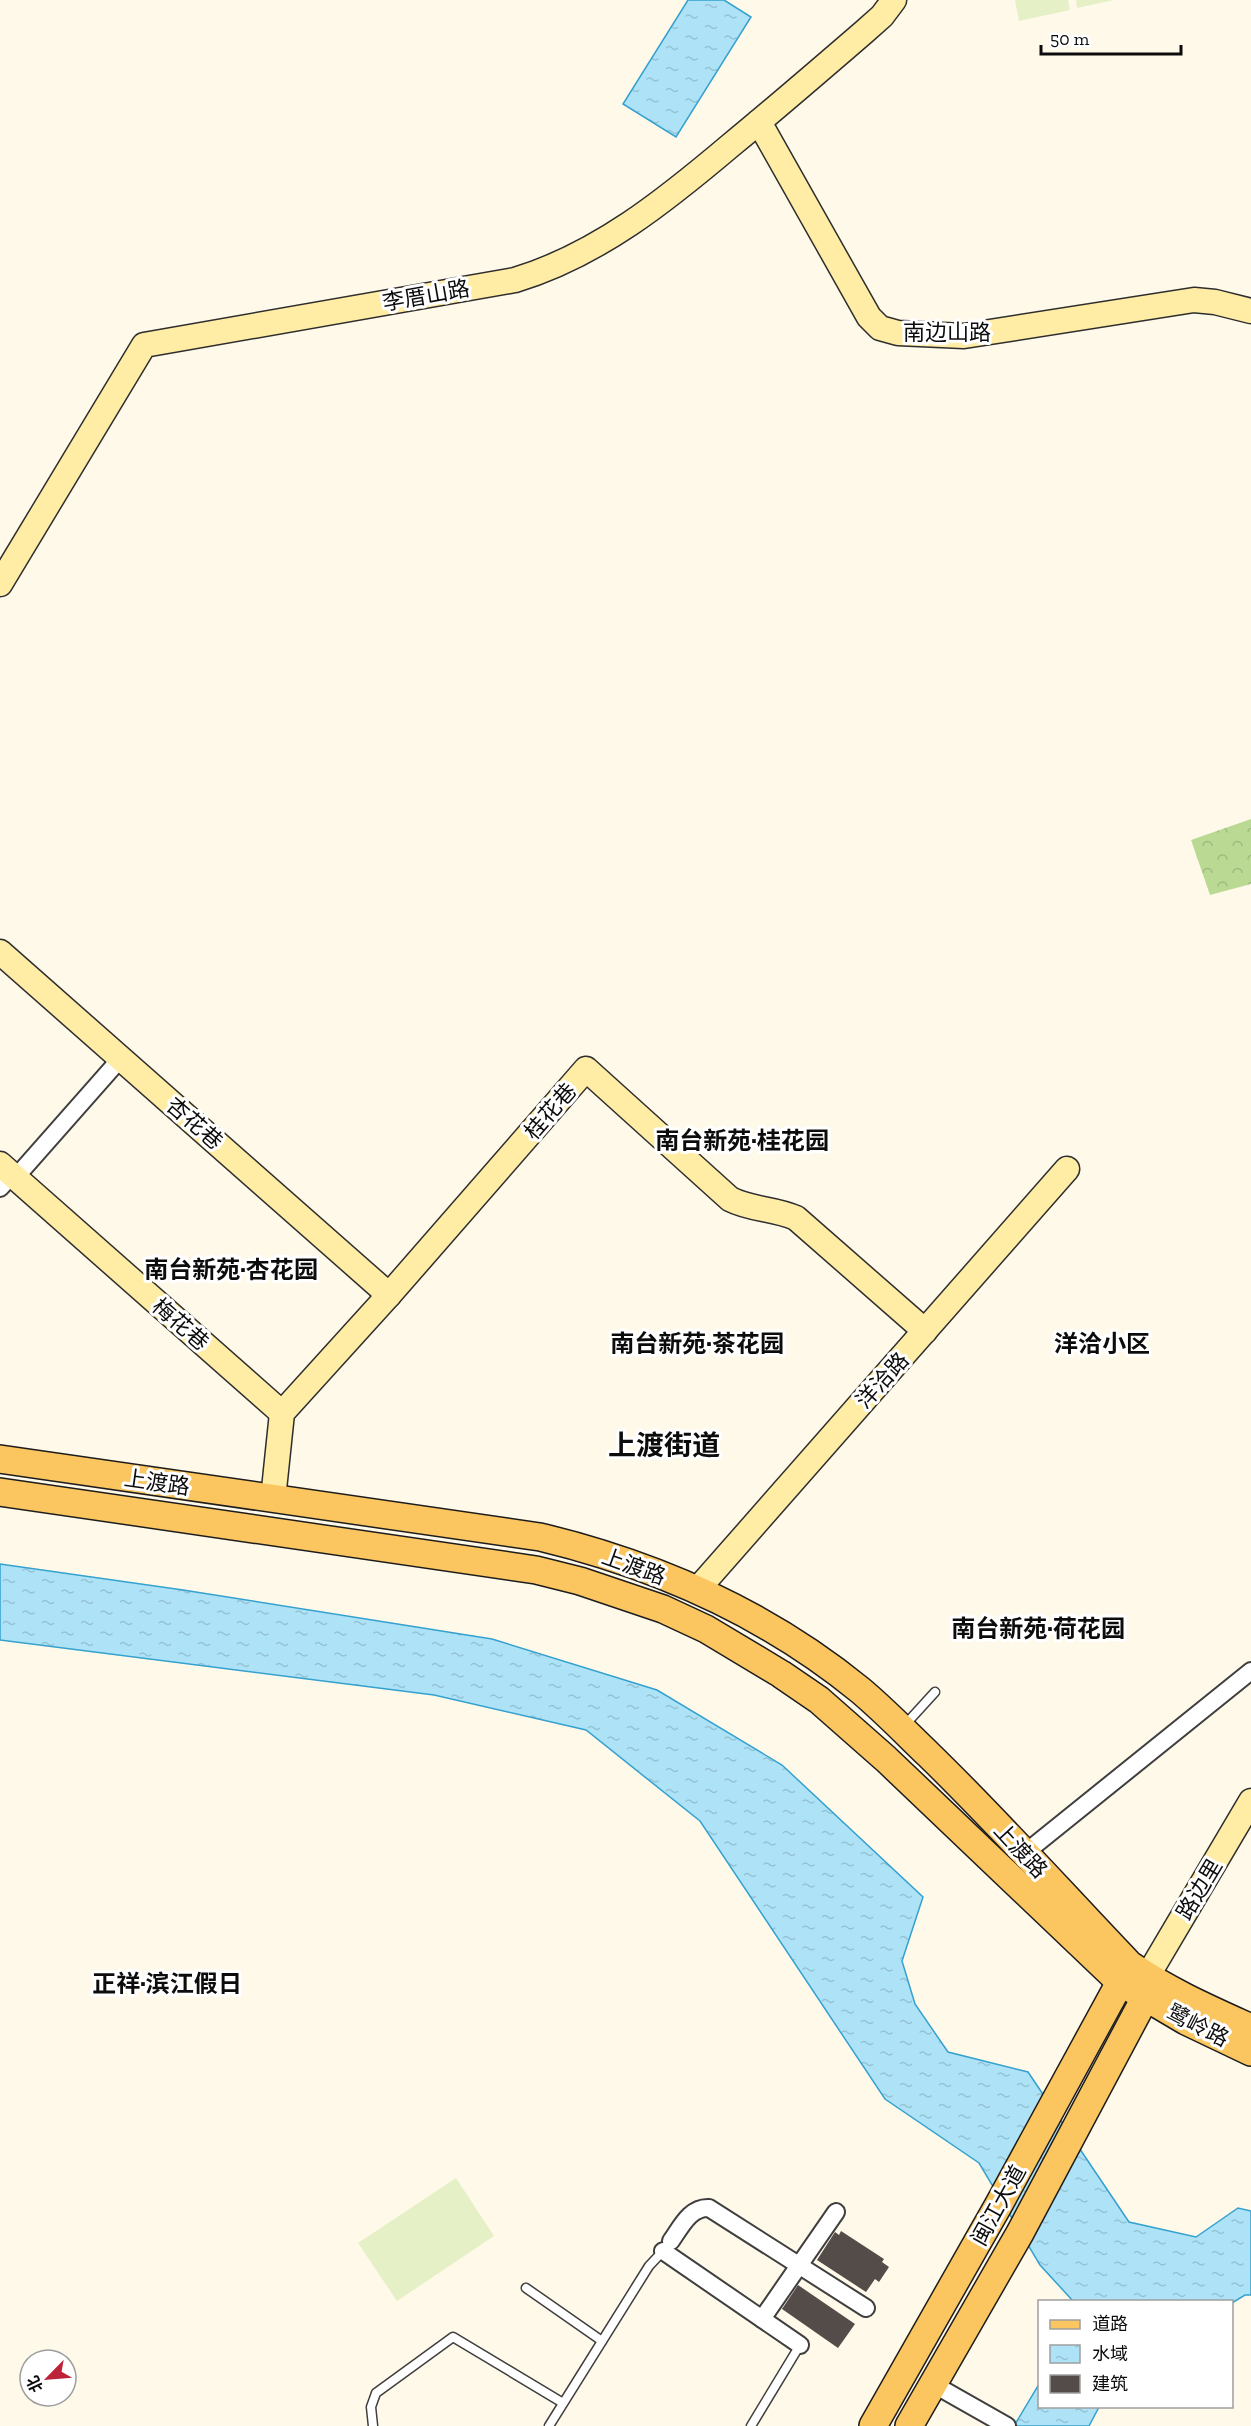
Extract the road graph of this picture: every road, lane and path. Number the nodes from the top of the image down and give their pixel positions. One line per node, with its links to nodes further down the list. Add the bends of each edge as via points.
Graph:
1 (894, 0): 2 (street, 李厝山路, via 882,16)
2 (759, 122): 3 (street, 南边山路, via 869,317 880,328 898,333 964,336 1194,300); 4 (street, 李厝山路, via 645,214 584,251 534,274 144,345)
3 (1251, 311)
4 (0, 584)
5 (0, 951): 6 (street, 杏花巷)
6 (121, 1058): 8 (street); 9 (street, 杏花巷)
7 (1067, 1169): 10 (street, 洋洽路)
8 (7, 1176): 11 (street, 梅花巷)
9 (389, 1295): 10 (street, 桂花巷, via 586,1069 730,1198 748,1207 796,1218); 11 (street, 桂花巷)
10 (926, 1331): 15 (street, 洋洽路)
11 (282, 1413): 14 (street)
12 (0, 1459): 14 (main road, 上渡路)
13 (0, 1492): 21 (main road, 上渡路, via 536,1570 663,1609 706,1629 819,1700)
14 (273, 1499): 15 (main road, 上渡路, via 540,1538 627,1562)
15 (698, 1590): 18 (main road, 上渡路, via 826,1664)
16 (1251, 1671): 20 (street)
17 (935, 1692): 18 (lane)
18 (902, 1729): 20 (main road, 上渡路)
19 (1251, 1801): 21 (street, 路边里)
20 (1025, 1853): 21 (main road, 上渡路)
21 (1139, 1980): 22 (main road, 鹭岭路); 23 (main road, 鹭岭路, via 1186,2021); 32 (main road, 闽江大道, via 1071,2134 1020,2233); 38 (main road, 闽江大道, via 1054,2103)
22 (1251, 2028)
23 (1251, 2052)
24 (836, 2212): 26 (street)
25 (667, 2246): 26 (street, via 693,2211 709,2208); 29 (street); 30 (lane, via 649,2266)
26 (800, 2265): 28 (street); 29 (street)
27 (526, 2288): 30 (lane)
28 (866, 2307)
29 (762, 2319): 31 (street)
30 (602, 2341): 33 (lane)
31 (800, 2345): 37 (lane)
32 (933, 2384): 34 (street); 39 (main road, 闽江大道)
33 (563, 2403): 35 (lane, via 453,2337 376,2393 371,2407); 36 (lane)
34 (1002, 2423)
35 (373, 2426)
36 (549, 2426)
37 (751, 2426)
38 (873, 2426)
39 (909, 2426)

